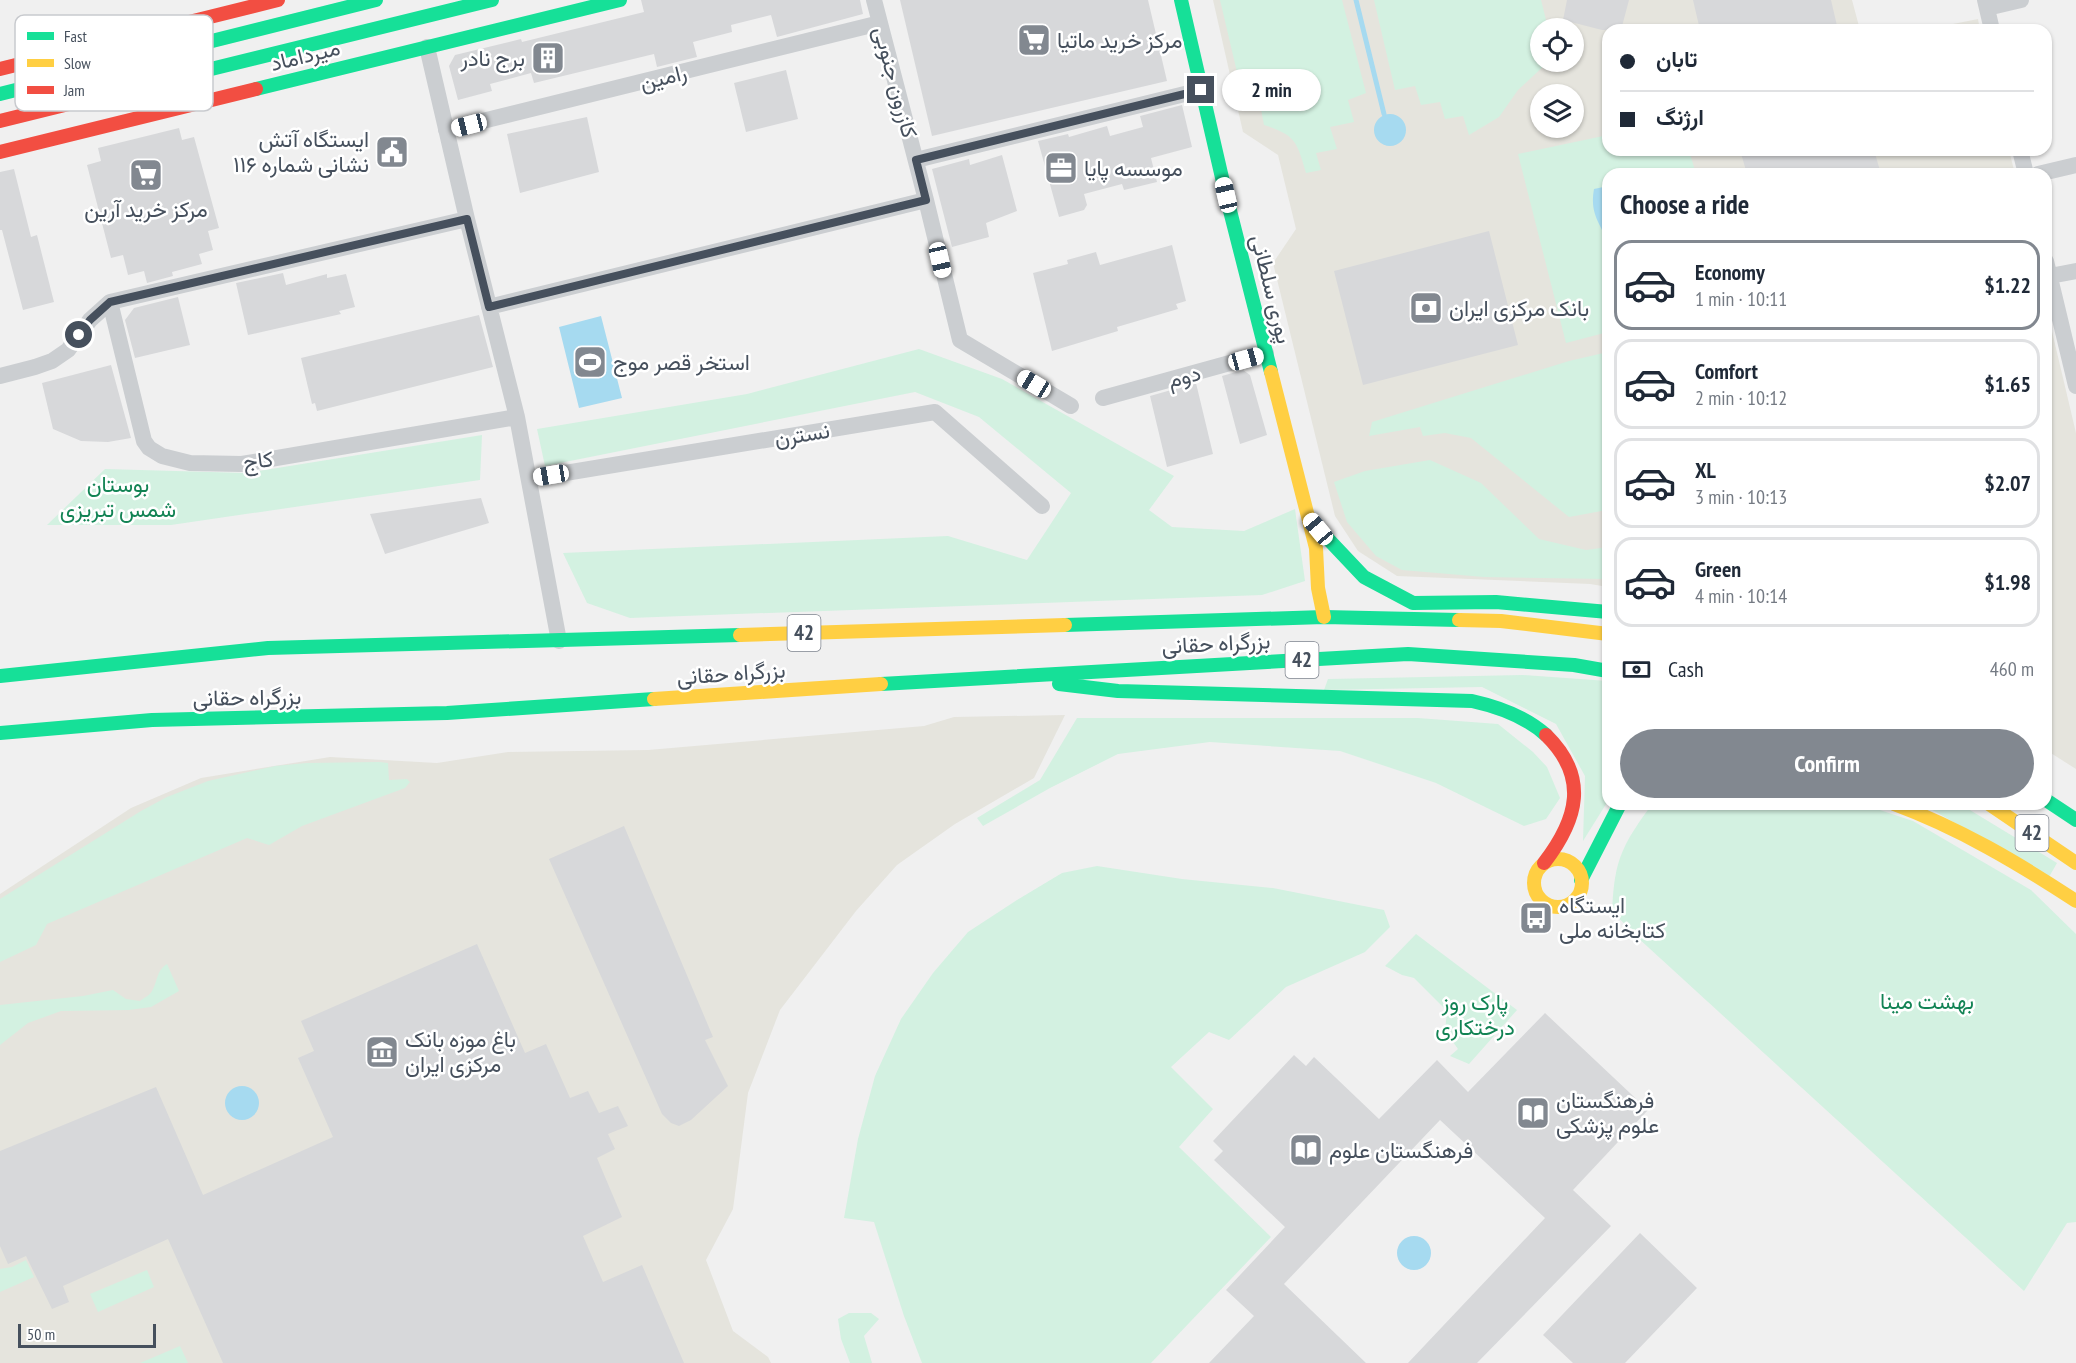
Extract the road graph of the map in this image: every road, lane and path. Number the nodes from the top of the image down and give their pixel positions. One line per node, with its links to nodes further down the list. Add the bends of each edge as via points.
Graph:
1 (278, 0): 9 (main road)
2 (376, 0): 12 (main road)
3 (492, 0): 16 (main road)
4 (620, 0): 13 (main road, میرداماد)
5 (874, 0): 10 (street, کازرون جنوبی)
6 (1181, 0): 18 (main road, پوری سلطانی)
7 (2021, 0): 8 (street)
8 (1986, 4): 11 (street)
9 (213, 16)
10 (880, 23): 24 (street, رامین); 26 (street, کازرون جنوبی)
11 (1991, 24)
12 (213, 41)
13 (427, 47): 20 (main road, میرداماد); 24 (street)
14 (15, 65): 15 (main road)
15 (0, 69)
16 (213, 69)
17 (15, 90): 19 (main road)
18 (1201, 90): 26 (street); 36 (main road, پوری سلطانی)
19 (0, 94)
20 (213, 100)
21 (41, 111): 23 (main road)
22 (167, 111): 25 (main road, میرداماد)
23 (0, 121)
24 (446, 130): 30 (street)
25 (0, 152)
26 (916, 160): 29 (street, کازرون جنوبی)
27 (2076, 165): 28 (street)
28 (2052, 171)
29 (926, 200): 35 (street); 40 (street, کازرون جنوبی, via 960,340)
30 (467, 219): 34 (street); 35 (street)
31 (2052, 269): 32 (street)
32 (2076, 271)
33 (2052, 286): 38 (street)
34 (110, 302): 37 (street, via 90,320 68,350 52,361); 41 (street, کاج, via 144,441 162,456 189,463 242,464)
35 (489, 307): 41 (street)
36 (1266, 353): 39 (street, دوم); 44 (main road, پوری سلطانی)
37 (0, 376)
38 (2076, 386)
39 (1102, 398)
40 (1071, 406)
41 (517, 417): 42 (street)
42 (529, 479): 43 (street, نسترن, via 935,412); 48 (street)
43 (1042, 506)
44 (1308, 518): 45 (main road, via 1365,578 1413,603 1496,602); 46 (main road, پوری سلطانی, via 1316,548)
45 (1602, 611)
46 (1324, 617): 47 (main road, بزرگراه حقانی / 42, via 1501,621); 48 (main road, بزرگراه حقانی / 42)
47 (1602, 633)
48 (559, 641): 50 (main road, بزرگراه حقانی / 42, via 268,648)
49 (1602, 670): 51 (main road, بزرگراه حقانی / 42, via 1408,654)
50 (0, 676)
51 (994, 676): 52 (main road, بزرگراه حقانی / 42, via 447,713 152,720); 58 (main road, via 1118,691 1472,701 1494,706 1543,731 1572,773 1575,789 1570,820)
52 (0, 733)
53 (2052, 804): 57 (main road, 42)
54 (1617, 810): 60 (main road)
55 (1907, 810): 61 (main road, via 1967,837)
56 (1998, 810): 59 (main road, 42)
57 (2076, 820)
58 (1544, 863): 60 (main road, via 1568,861); 60 (main road, via 1534,883 1545,903 1559,906 1573,901)
59 (2076, 863)
60 (1581, 880)
61 (2076, 902)

